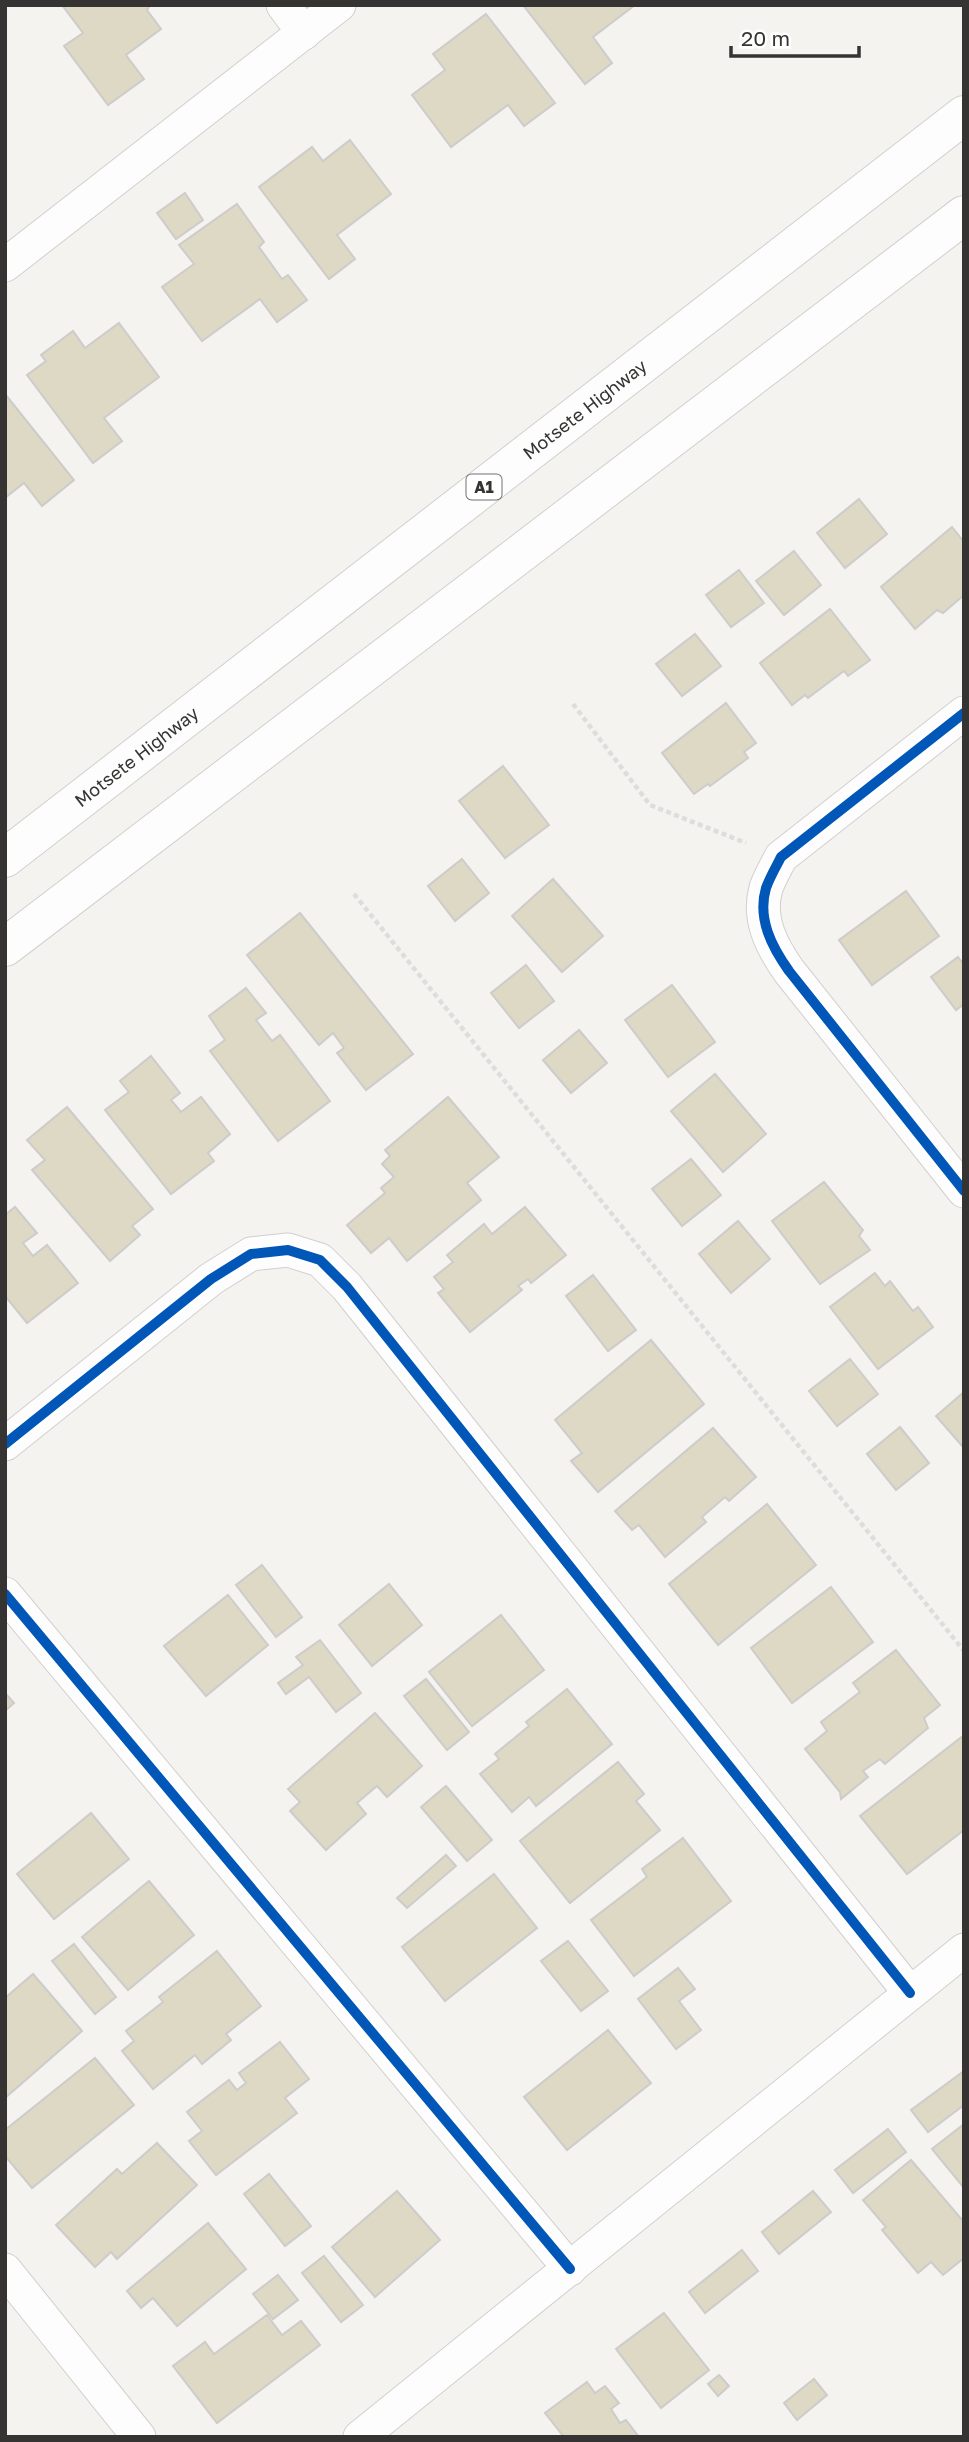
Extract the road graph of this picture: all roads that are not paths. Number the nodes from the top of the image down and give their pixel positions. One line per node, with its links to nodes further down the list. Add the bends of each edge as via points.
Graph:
1 (283, 5): 3 (street)
2 (339, 5): 3 (street)
3 (304, 33): 6 (street)
4 (964, 115): 8 (highway, Motsete Highway / A1)
5 (964, 215): 9 (highway)
6 (5, 265)
7 (964, 713): 10 (street, via 781,857 766,889 764,922 774,950)
8 (5, 858)
9 (5, 947)
10 (964, 1191)
11 (5, 1444): 14 (street, via 211,1279 251,1254 288,1250 320,1261 356,1298)
12 (5, 1594): 15 (street)
13 (964, 1950): 14 (street)
14 (910, 1993): 15 (street)
15 (570, 2269): 18 (street)
16 (5, 2270): 17 (street)
17 (139, 2437)
18 (360, 2437)

